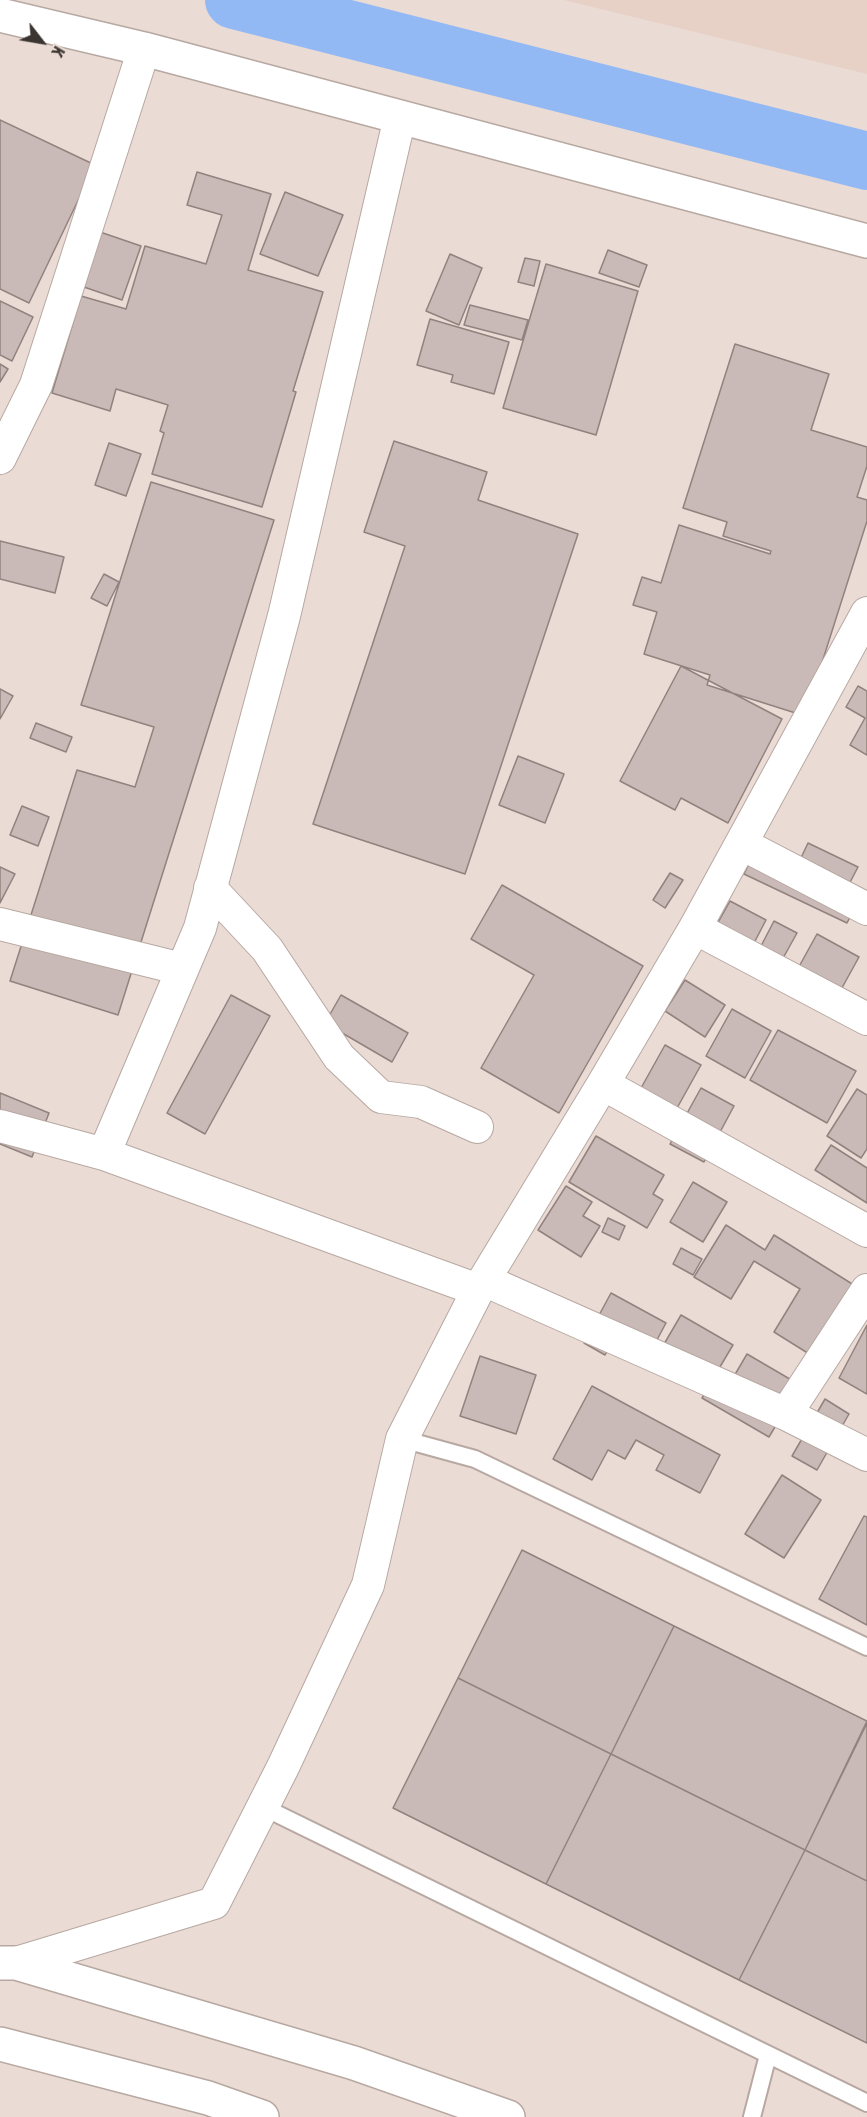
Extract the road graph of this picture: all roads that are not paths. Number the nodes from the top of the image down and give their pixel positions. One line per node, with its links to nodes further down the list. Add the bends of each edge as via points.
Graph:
1 (0, 15): 2 (street)
2 (144, 49): 3 (street); 5 (street, via 36,386)
3 (400, 117): 4 (street); 8 (street, via 284,616)
4 (867, 241)
5 (4, 441)
6 (867, 614): 7 (street)
7 (742, 844): 9 (street); 11 (street)
8 (210, 888): 12 (street, via 200,928); 16 (street, via 267,949 339,1056 381,1097 422,1102)
9 (867, 909)
10 (0, 924): 12 (street)
11 (695, 928): 13 (street); 14 (street)
12 (182, 969): 17 (street)
13 (867, 1019)
14 (603, 1084): 18 (street); 19 (street)
15 (0, 1126): 17 (street)
16 (477, 1127)
17 (104, 1154): 19 (street)
18 (867, 1231)
19 (481, 1285): 21 (street); 22 (street)
20 (867, 1290): 21 (street)
21 (786, 1414): 23 (street)
22 (402, 1439): 24 (lane, via 475,1459); 25 (street, via 368,1586)
23 (867, 1455)
24 (867, 1647)
25 (262, 1807): 26 (street, via 214,1904); 28 (lane)
26 (8, 1963): 31 (street, via 354,2063)
27 (0, 2044): 30 (street, via 208,2098)
28 (768, 2055): 29 (lane); 32 (lane)
29 (867, 2103)
30 (262, 2117)
31 (508, 2117)
32 (752, 2117)

